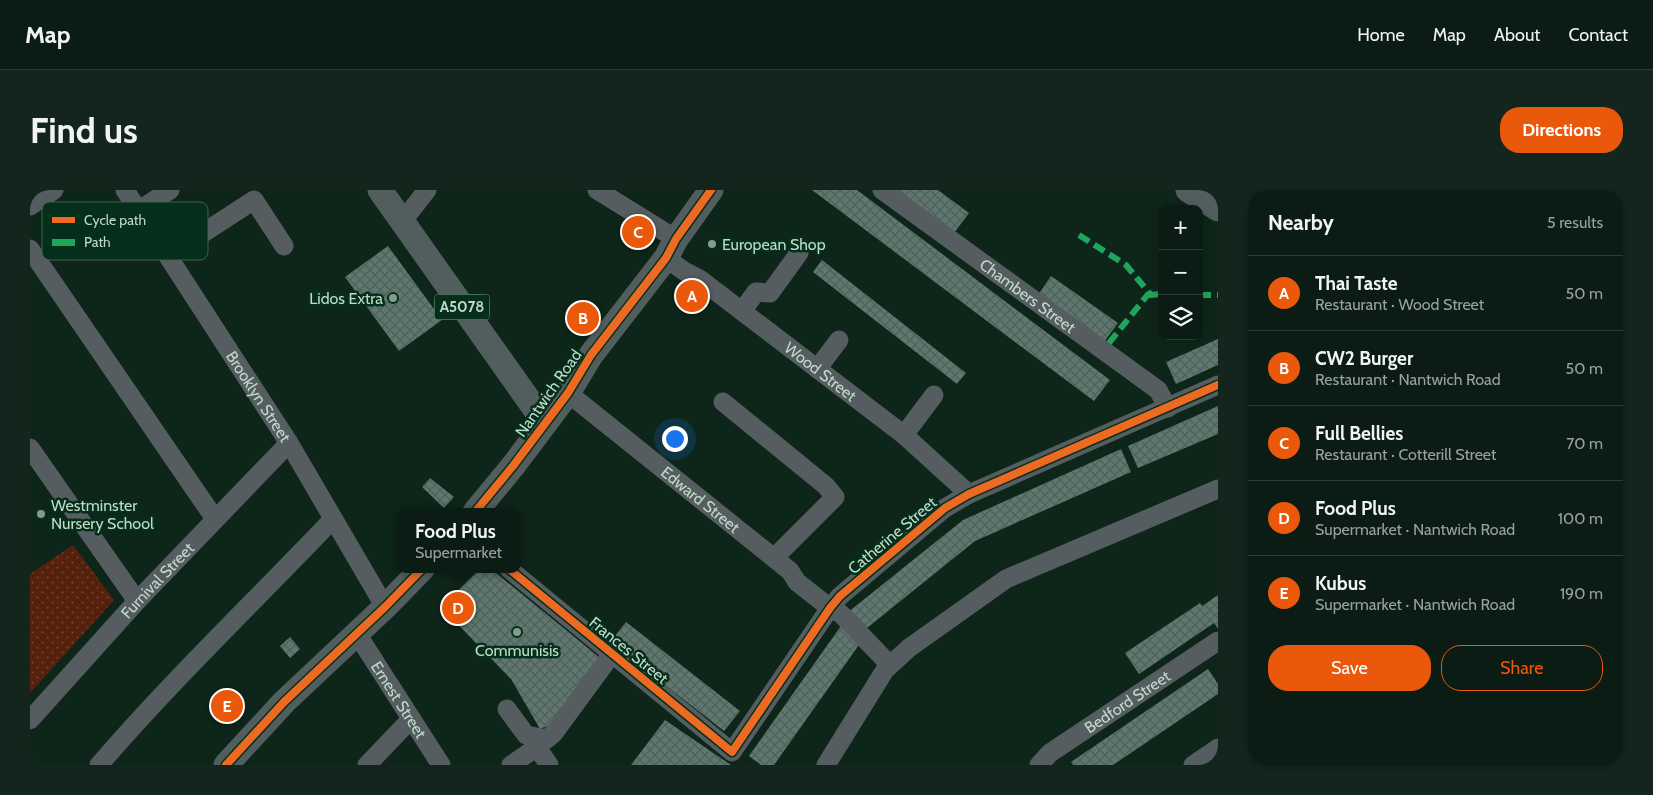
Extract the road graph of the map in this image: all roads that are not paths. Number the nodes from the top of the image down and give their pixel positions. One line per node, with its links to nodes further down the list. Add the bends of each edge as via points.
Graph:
1 (54, 190): 12 (street)
2 (125, 190): 10 (street, Brooklyn Street)
3 (170, 190): 11 (street)
4 (380, 190): 14 (main road, A5078)
5 (427, 190): 14 (street)
6 (597, 190): 17 (street, Wood Street)
7 (711, 190): 17 (main road, Nantwich Road)
8 (882, 190): 28 (street, Chambers Street, via 1158,390)
9 (1188, 190): 13 (main road)
10 (132, 202)
11 (152, 202)
12 (30, 206)
13 (1218, 209)
14 (402, 222): 29 (main road, A5078)
15 (208, 230): 16 (street, via 254,200)
16 (284, 246)
17 (671, 248): 21 (street, Wood Street, via 684,272 701,280); 25 (main road, Nantwich Road)
18 (30, 249): 36 (street)
19 (798, 253): 21 (street, via 770,293 756,292)
20 (171, 260): 31 (street, Brooklyn Street)
21 (742, 312): 23 (street, Wood Street)
22 (839, 340): 23 (street)
23 (817, 369): 30 (street, Wood Street)
24 (1218, 385): 28 (street, Catherine Street)
25 (568, 393): 29 (main road, Nantwich Road); 38 (street, Edward Street)
26 (934, 395): 30 (street)
27 (722, 402): 38 (street, via 826,486 835,497)
28 (1168, 408): 34 (street, Catherine Street)
29 (545, 423): 35 (main road, Nantwich Road)
30 (904, 434): 34 (street, Wood Street)
31 (288, 443): 36 (street, Furnival Street); 37 (street, Brooklyn Street)
32 (30, 448): 41 (street)
33 (1218, 489): 47 (street, via 1006,579)
34 (969, 494): 43 (street, Catherine Street, via 938,514)
35 (478, 508)
36 (215, 519): 41 (street, Furnival Street)
37 (333, 519): 42 (street, Brooklyn Street); 53 (street)
38 (774, 558): 43 (street, Edward Street)
39 (418, 573): 42 (main road)
40 (514, 573): 46 (street, Frances Street)
41 (137, 600): 50 (street, Furnival Street)
42 (385, 607): 44 (main road)
43 (830, 608): 47 (street, Edward Street, via 841,614); 52 (street, Catherine Street)
44 (357, 634): 49 (street, Ernest Street); 54 (main road, via 284,702)
45 (1215, 649): 60 (street, Bedford Street, via 1050,753)
46 (612, 654): 48 (street, via 547,739 526,735); 52 (street, Frances Street)
47 (890, 665): 59 (street)
48 (507, 709)
49 (411, 719): 55 (street); 56 (street, Ernest Street)
50 (30, 720)
51 (1218, 748): 61 (street)
52 (732, 752)
53 (99, 765)
54 (226, 765)
55 (367, 765)
56 (441, 765)
57 (511, 765): 58 (street, via 537,747)
58 (550, 765)
59 (826, 765)
60 (1039, 765)
61 (1193, 765)

